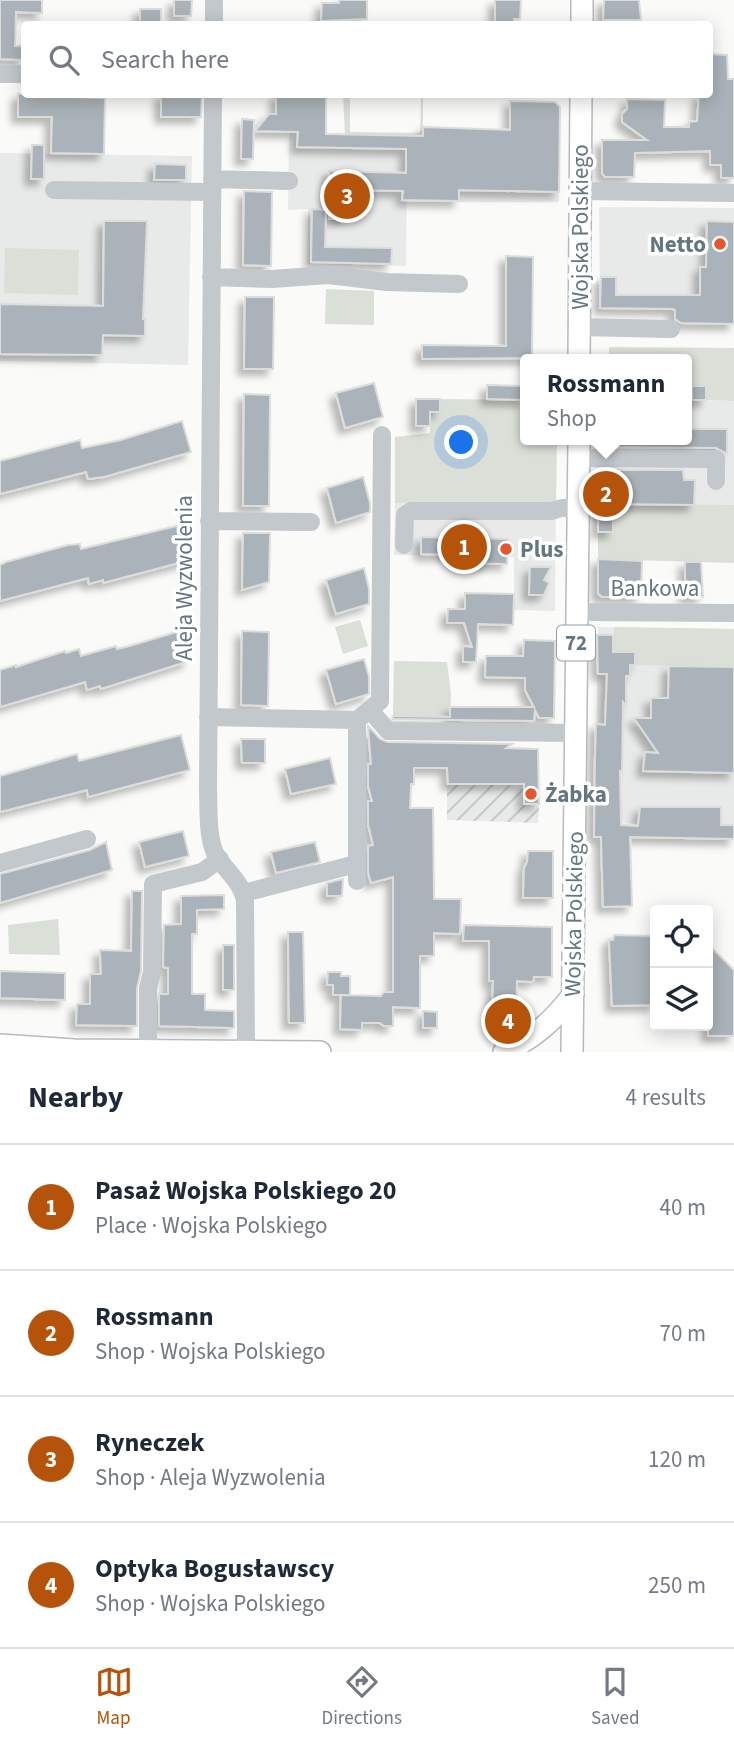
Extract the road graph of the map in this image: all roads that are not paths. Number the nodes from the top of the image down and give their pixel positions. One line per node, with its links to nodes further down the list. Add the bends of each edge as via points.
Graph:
1 (214, 0): 3 (street)
2 (582, 0): 4 (main road)
3 (214, 21)
4 (582, 21)
5 (0, 74): 6 (street)
6 (21, 74)
7 (213, 98): 10 (street, Aleja Wyzwolenia)
8 (582, 98): 12 (main road, Wojska Polskiego)
9 (289, 181): 10 (street)
10 (212, 186): 11 (street); 14 (street, Aleja Wyzwolenia)
11 (54, 190)
12 (580, 191): 13 (street); 16 (main road, Wojska Polskiego)
13 (734, 193)
14 (211, 277): 15 (street, via 328,275); 23 (street, Aleja Wyzwolenia)
15 (459, 284)
16 (579, 327): 17 (street); 18 (main road, Wojska Polskiego)
17 (671, 329)
18 (579, 354)
19 (382, 435): 28 (street, via 380,701)
20 (579, 449): 21 (street, via 716,459); 22 (main road, Wojska Polskiego / 72)
21 (716, 481)
22 (578, 508): 25 (street, via 552,512 411,511 405,515); 26 (main road, Wojska Polskiego / 72)
23 (209, 521): 24 (street); 29 (street, Aleja Wyzwolenia)
24 (311, 522)
25 (404, 545)
26 (576, 612): 27 (street, Bankowa); 30 (main road, Wojska Polskiego / 72)
27 (734, 613)
28 (363, 715): 29 (street); 30 (street, via 387,731); 34 (street, via 356,872)
29 (208, 717): 32 (street, Aleja Wyzwolenia, via 211,838)
30 (575, 733): 35 (main road, Wojska Polskiego / 72)
31 (87, 839): 33 (street)
32 (219, 859): 34 (street, Aleja Wyzwolenia); 37 (street, via 202,872 153,884)
33 (0, 863)
34 (244, 893): 39 (street)
35 (573, 995): 41 (main road, via 547,1026); 42 (main road, Wojska Polskiego / 72)
36 (0, 1045): 37 (main road)
37 (148, 1050): 38 (main road)
38 (200, 1051): 39 (main road)
39 (246, 1051): 40 (main road)
40 (320, 1052)
41 (504, 1052)
42 (572, 1052)

